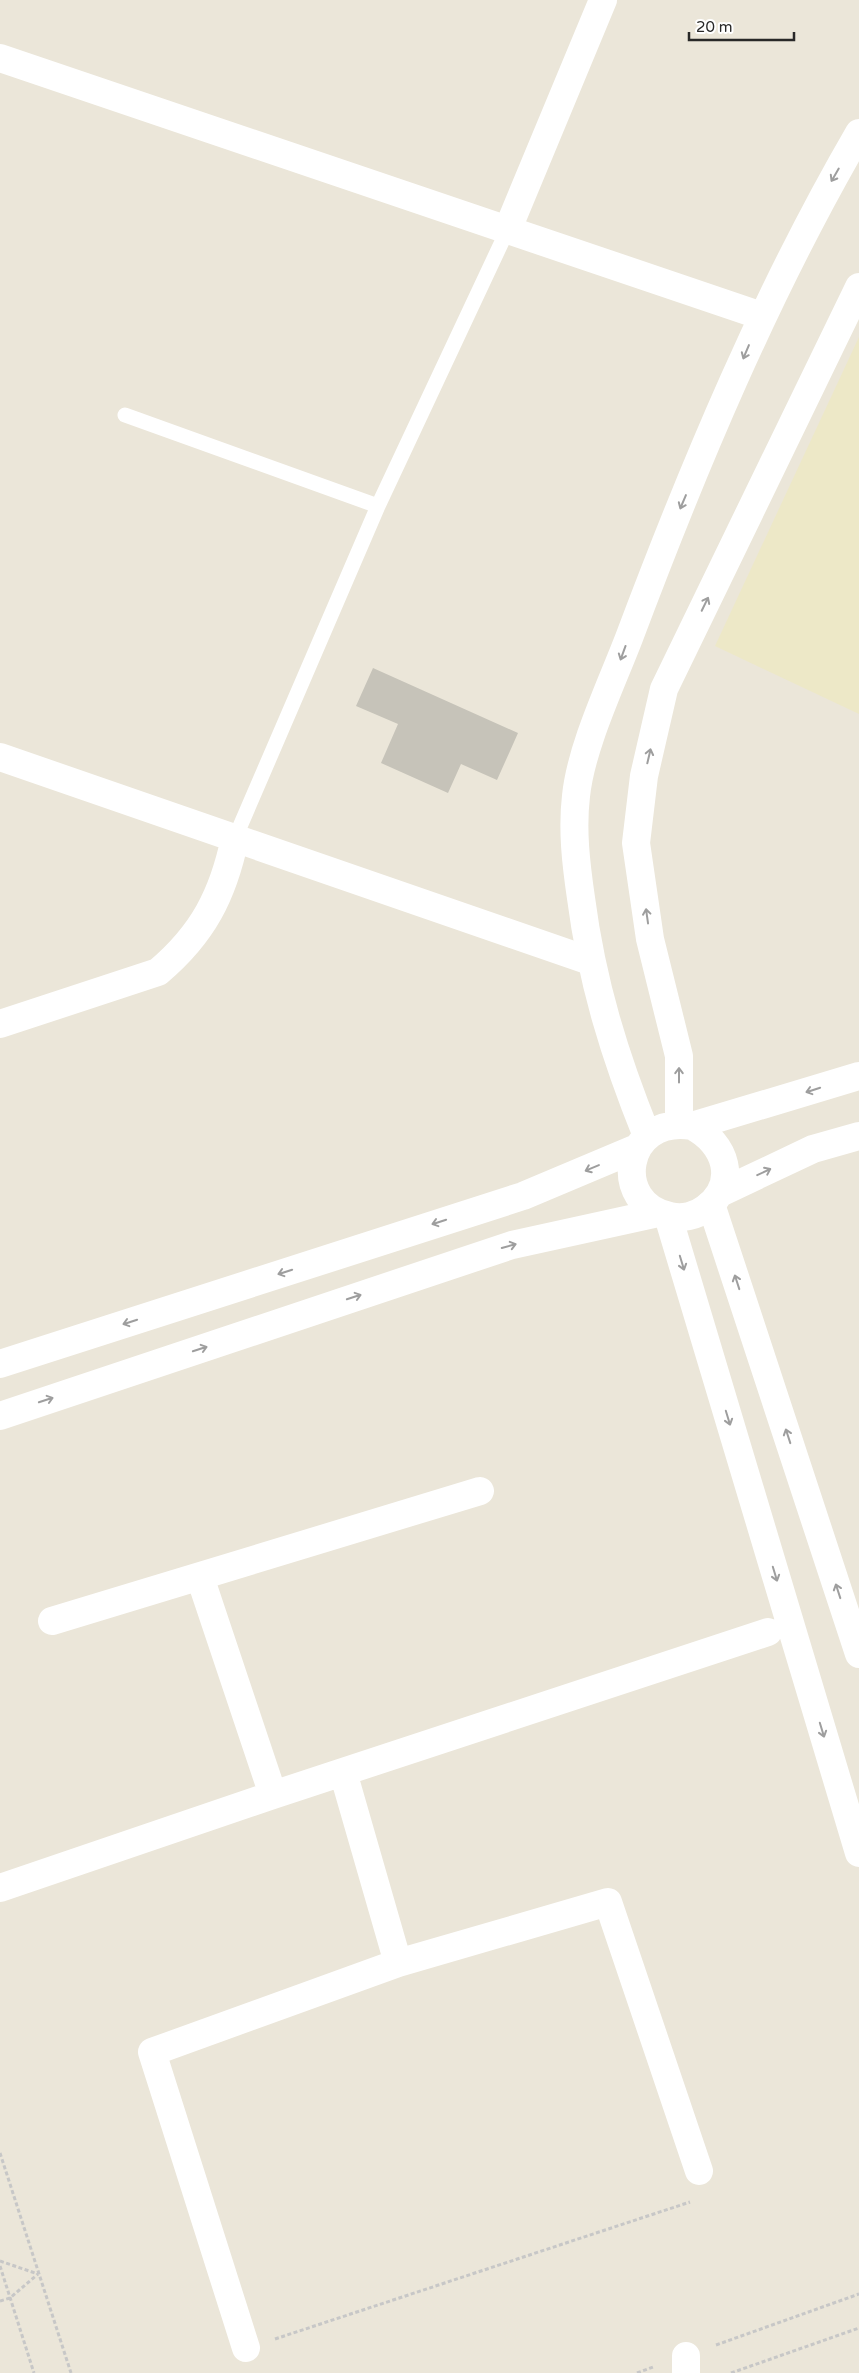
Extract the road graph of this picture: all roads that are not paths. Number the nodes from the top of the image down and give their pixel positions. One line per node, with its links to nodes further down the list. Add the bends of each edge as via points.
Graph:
1 (603, 0): 4 (street)
2 (0, 58): 4 (street)
3 (859, 133): 6 (street, one-way to 6, via 824,193)
4 (507, 231): 6 (street); 8 (lane)
5 (859, 290): 14 (street, one-way to 5, via 679,1056 650,939 636,843 644,776 664,689)
6 (762, 316): 11 (street, one-way to 11, via 656,565 583,759 576,796 574,851)
7 (125, 415): 8 (lane)
8 (378, 506): 10 (lane)
9 (0, 758): 10 (street)
10 (235, 838): 11 (street); 12 (street, via 229,868 203,923 180,952 158,972)
11 (590, 960): 16 (street)
12 (0, 1024)
13 (859, 1076): 14 (street, one-way to 14)
14 (686, 1125): 16 (street, via 667,1125); 17 (street, via 710,1137 722,1153 724,1180)
15 (859, 1136): 17 (street, one-way to 15, via 813,1149)
16 (642, 1142): 18 (street, via 632,1162 636,1192 645,1204); 19 (street, one-way to 19, via 523,1196)
17 (716, 1198): 18 (street, via 690,1216); 23 (street, one-way to 17)
18 (663, 1214): 20 (street, one-way to 18, via 512,1245); 29 (street, one-way to 29)
19 (0, 1364)
20 (0, 1416)
21 (480, 1491): 22 (street)
22 (200, 1577): 24 (street); 28 (street)
23 (853, 1617): 26 (street)
24 (52, 1622)
25 (768, 1632): 27 (street)
26 (859, 1654)
27 (343, 1772): 28 (street); 31 (street)
28 (273, 1795): 30 (street)
29 (859, 1854)
30 (0, 1888)
31 (398, 1964): 32 (street, via 608,1902); 33 (street, via 152,2052)
32 (699, 2171)
33 (246, 2348)

